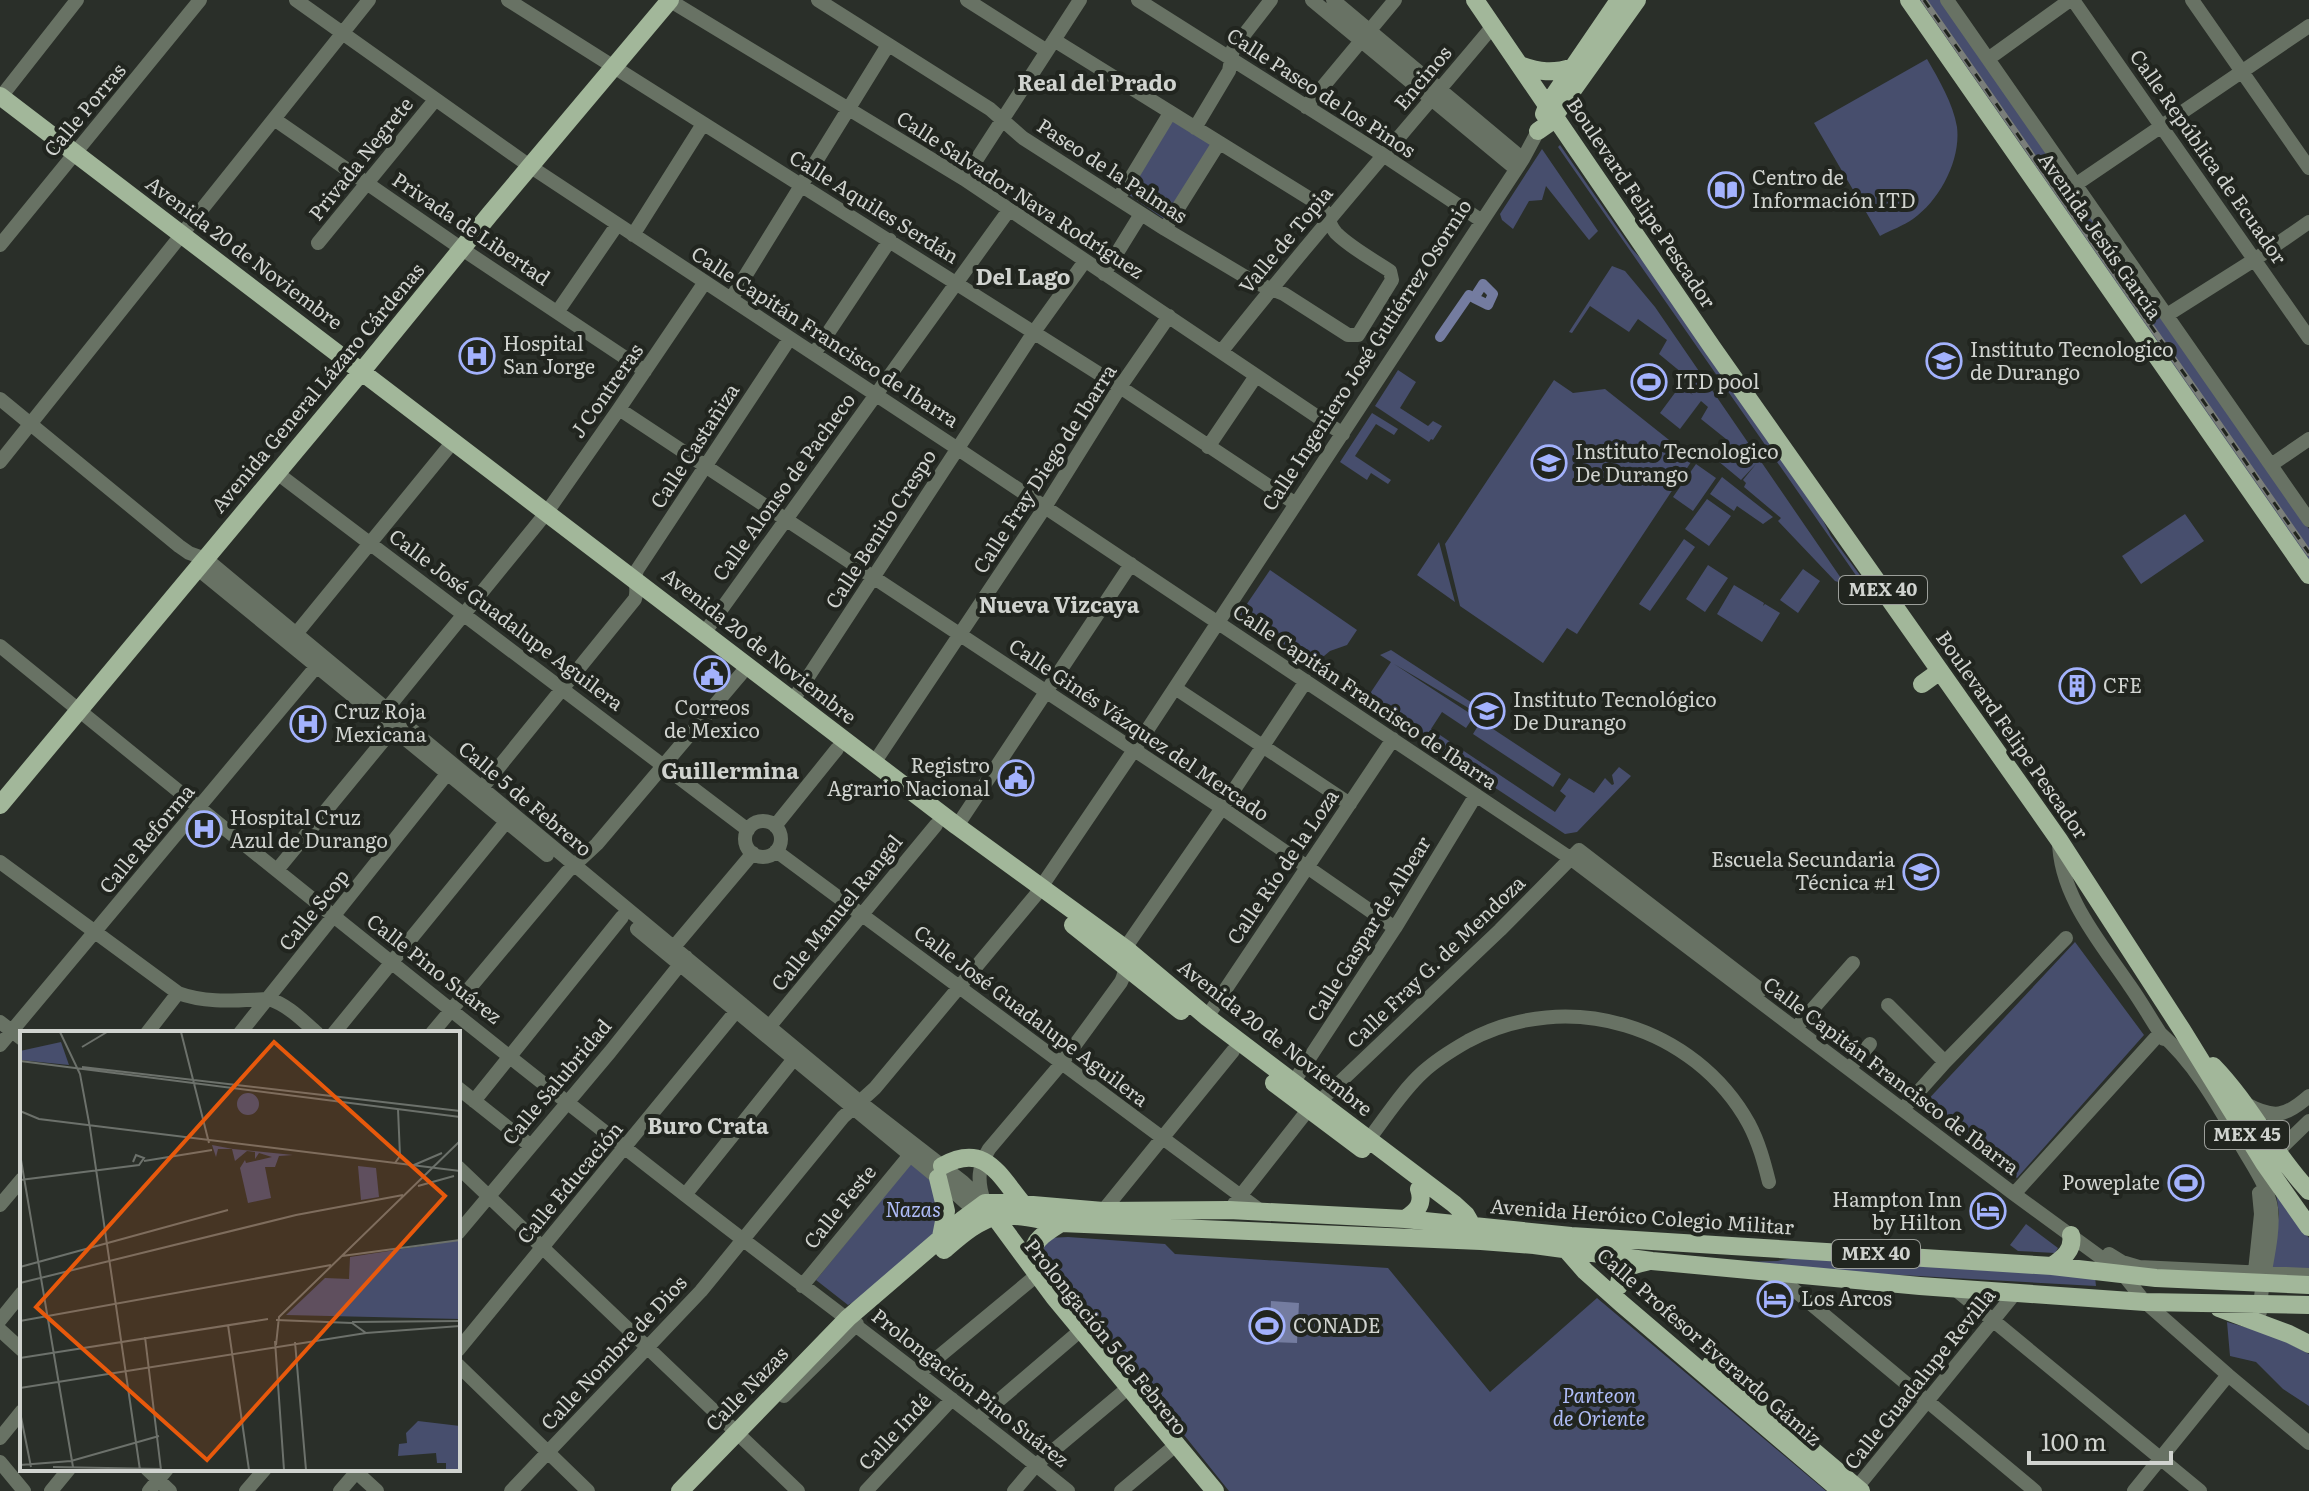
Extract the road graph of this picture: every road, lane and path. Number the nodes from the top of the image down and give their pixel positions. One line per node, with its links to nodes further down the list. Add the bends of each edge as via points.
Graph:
1 (77, 0): 36 (street)
2 (200, 0): 52 (street, Calle Porras)
3 (296, 0): 24 (street, Calle Capitán Francisco de Ibarra)
4 (369, 0): 24 (street)
5 (508, 0): 32 (street, Calle Aquiles Serdán)
6 (670, 0): 32 (main road, Avenida General Lázaro Cárdenas); 40 (street, Calle Salvador Nava Rodríguez)
7 (818, 0): 26 (street, Paseo de la Palmas)
8 (967, 0): 27 (street)
9 (1080, 0): 27 (street)
10 (1271, 0): 28 (street)
11 (1312, 0): 25 (street)
12 (1333, 0): 25 (street)
13 (1395, 0): 25 (street)
14 (1475, 0): 22 (main road, Boulevard Felipe Pescador / MEX 40)
15 (1619, 0): 31 (main road)
16 (1637, 0): 34 (main road)
17 (1909, 0): 114 (main road, Avenida Jesús García)
18 (1947, 0): 29 (street, Avenida Jesús García)
19 (2072, 0): 29 (street); 46 (street, Calle República de Ecuador)
20 (2192, 0): 33 (street)
21 (1146, 2): 28 (street, Calle Paseo de los Pinos)
22 (1493, 26): 30 (main road, Boulevard Felipe Pescador / MEX 40); 35 (street, Encinos)
23 (2309, 26): 33 (street)
24 (343, 34): 37 (street, Calle Capitán Francisco de Ibarra); 43 (street)
25 (1365, 36): 35 (street); 38 (street)
26 (888, 45): 40 (street); 44 (street, Paseo de la Palmas)
27 (1050, 46): 42 (street); 44 (street)
28 (1231, 58): 38 (street, Calle Paseo de los Pinos); 47 (street, via 1229,71)
29 (1988, 59): 59 (street, Avenida Jesús García)
30 (1520, 65): 31 (main road, via 1545,72); 41 (main road, Boulevard Felipe Pescador / MEX 40)
31 (1573, 67): 41 (main road)
32 (614, 68): 45 (street, Calle Aquiles Serdán); 54 (main road, Avenida General Lázaro Cárdenas)
33 (2242, 72): 46 (street); 55 (street)
34 (1576, 86): 41 (main road); 49 (main road)
35 (1436, 95): 51 (street, Encinos); 53 (street)
36 (0, 97): 52 (main road, Avenida 20 de Noviembre)
37 (435, 100): 54 (street, Calle Capitán Francisco de Ibarra); 57 (street, Privada Negrete)
38 (1306, 107): 51 (street, Calle Paseo de los Pinos)
39 (0, 108): 52 (main road, Avenida 20 de Noviembre)
40 (849, 108): 56 (street, Calle Salvador Nava Rodríguez); 58 (street)
41 (1551, 110): 48 (main road, Calle Ingeniero José Gutiérrez Osornio, via 1548,124); 49 (main road, Boulevard Felipe Pescador / MEX 40)
42 (1170, 113): 47 (street); 60 (street)
43 (274, 119): 57 (street, Privada de Libertad); 69 (street)
44 (1002, 120): 56 (street); 60 (street, Paseo de la Palmas)
45 (703, 124): 58 (street, Calle Aquiles Serdán); 68 (street)
46 (2162, 126): 59 (street); 74 (street, Calle República de Ecuador)
47 (1195, 128): 50 (street)
48 (1538, 131): 53 (street, Calle Ingeniero José Gutiérrez Osornio)
49 (1573, 141): 124 (main road, Boulevard Felipe Pescador / MEX 40)
50 (1219, 143): 63 (street, via 1320,205); 67 (street)
51 (1383, 155): 63 (street, Valle de Topia); 64 (street, Calle Paseo de los Pinos)
52 (71, 156): 69 (main road, Avenida 20 de Noviembre); 72 (street, Calle Porras)
53 (1520, 164): 64 (street, Calle Ingeniero José Gutiérrez Osornio)
54 (531, 167): 66 (street, Calle Capitán Francisco de Ibarra); 73 (main road, Avenida General Lázaro Cárdenas)
55 (2309, 168)
56 (964, 179): 61 (street, Calle Salvador Nava Rodríguez)
57 (367, 183): 71 (street, Privada Negrete); 73 (street, Privada de Libertad)
58 (802, 185): 70 (street, Calle Aquiles Serdán); 80 (street)
59 (2075, 185): 82 (street, Avenida Jesús García)
60 (1118, 199): 62 (street, Paseo de la Palmas)
61 (1009, 210): 75 (street, Calle Salvador Nava Rodríguez); 78 (street, Calle Alonso de Pacheco)
62 (1141, 214): 67 (street, Paseo de la Palmas); 76 (street)
63 (1328, 219): 79 (street, Valle de Topia); 79 (street, Paseo de la Palmas, via 1339,236 1392,274 1358,335 1348,335)
64 (1482, 221): 97 (street, Calle Ingeniero José Gutiérrez Osornio)
65 (2309, 222): 74 (street)
66 (617, 225): 68 (street, Calle Capitán Francisco de Ibarra); 81 (street)
67 (1165, 229): 79 (street, Paseo de la Palmas)
68 (633, 235): 77 (street, Calle Capitán Francisco de Ibarra)
69 (178, 238): 90 (main road, Avenida 20 de Noviembre); 96 (street)
70 (890, 240): 78 (street, Calle Aquiles Serdán); 88 (street)
71 (318, 243)
72 (0, 245)
73 (462, 249): 81 (street, Privada de Libertad); 90 (main road, Avenida General Lázaro Cárdenas)
74 (2254, 260): 82 (street); 86 (street, Calle República de Ecuador)
75 (1085, 261): 76 (street, Calle Salvador Nava Rodríguez); 84 (street, Calle Benito Crespo)
76 (1104, 274): 83 (street, Calle Salvador Nava Rodríguez)
77 (705, 282): 80 (street, Calle Capitán Francisco de Ibarra); 89 (street, J Contreras)
78 (957, 284): 84 (street, Calle Aquiles Serdán); 93 (street, Calle Alonso de Pacheco)
79 (1271, 289): 87 (street, Valle de Topia)
80 (731, 299): 85 (street, Calle Capitán Francisco de Ibarra)
81 (558, 311): 89 (street, Privada de Libertad)
82 (2167, 315): 103 (street, Avenida Jesús García)
83 (1169, 316): 87 (street, Calle Salvador Nava Rodríguez); 92 (street, Calle Fray Diego de Ibarra)
84 (1034, 332): 92 (street, Calle Aquiles Serdán); 101 (street, Calle Benito Crespo)
85 (790, 338): 88 (street, Calle Capitán Francisco de Ibarra); 104 (street, Calle Castañiza)
86 (2309, 338)
87 (1221, 352): 91 (street, Calle Salvador Nava Rodríguez)
88 (814, 354): 93 (street, Calle Capitán Francisco de Ibarra)
89 (645, 371): 95 (street, J Contreras)
90 (359, 375): 100 (main road, Avenida 20 de Noviembre); 105 (main road, Avenida General Lázaro Cárdenas); 108 (main road, Avenida 20 de Noviembre)
91 (1256, 376): 97 (street, Calle Salvador Nava Rodríguez); 99 (street)
92 (1120, 387): 99 (street, Calle Aquiles Serdán); 107 (street, Calle Fray Diego de Ibarra)
93 (876, 394): 101 (street, Calle Capitán Francisco de Ibarra); 109 (street, Calle Alonso de Pacheco)
94 (0, 399): 96 (street, Calle 5 de Febrero)
95 (619, 409): 104 (street, Calle Ginés Vázquez del Mercado); 108 (street, J Contreras)
96 (30, 424): 102 (street); 112 (street, Calle 5 de Febrero)
97 (1343, 434): 106 (street, Calle Ingeniero José Gutiérrez Osornio)
98 (2309, 439): 103 (street)
99 (1208, 447): 106 (street, Calle Aquiles Serdán)
100 (447, 449): 108 (main road, Avenida 20 de Noviembre); 111 (street)
101 (958, 449): 107 (street, Calle Capitán Francisco de Ibarra); 115 (street, Calle Benito Crespo)
102 (0, 462)
103 (2271, 465): 110 (street, Avenida Jesús García)
104 (705, 467): 109 (street, Calle Ginés Vázquez del Mercado); 116 (street, Calle Castañiza, via 637,570)
105 (277, 473): 111 (street, Calle José Guadalupe Aguilera); 112 (main road, Avenida General Lázaro Cárdenas)
106 (1296, 504): 118 (street, Calle Ingeniero José Gutiérrez Osornio)
107 (1045, 507): 113 (street, Calle Capitán Francisco de Ibarra); 120 (street, Calle Fray Diego de Ibarra)
108 (543, 516): 116 (main road, Avenida 20 de Noviembre); 117 (street, J Contreras)
109 (785, 519): 115 (street, Calle Ginés Vázquez del Mercado); 119 (street, Calle Alonso de Pacheco)
110 (2309, 520)
111 (370, 543): 117 (street, Calle José Guadalupe Aguilera); 121 (street)
112 (202, 564): 121 (street, Calle 5 de Febrero); 132 (main road, Avenida General Lázaro Cárdenas)
113 (1131, 564): 118 (street, Calle Capitán Francisco de Ibarra); 130 (street)
114 (2309, 575)
115 (873, 577): 120 (street, Calle Ginés Vázquez del Mercado); 131 (street, Calle Benito Crespo)
116 (636, 586): 119 (main road, Avenida 20 de Noviembre); 125 (main road, Avenida 20 de Noviembre); 129 (street, Calle Castañiza, via 631,605)
117 (464, 615): 129 (street, Calle José Guadalupe Aguilera); 133 (street, J Contreras)
118 (1218, 622): 126 (street, Calle Capitán Francisco de Ibarra); 128 (street, Calle Ingeniero José Gutiérrez Osornio)
119 (705, 632): 131 (main road, Avenida 20 de Noviembre)
120 (960, 635): 130 (street, Calle Ginés Vázquez del Mercado); 139 (street, Calle Fray Diego de Ibarra)
121 (292, 639): 123 (street, Calle 5 de Febrero)
122 (0, 646): 132 (street, Calle Pino Suárez)
123 (320, 662): 133 (street, Calle 5 de Febrero); 134 (street, Calle 5 de Febrero); 146 (street, Calle Reforma)
124 (1940, 671): 127 (main road); 153 (main road, Boulevard Felipe Pescador / MEX 40)
125 (741, 674): 137 (main road, Avenida 20 de Noviembre); 140 (street)
126 (1306, 681): 135 (street, Calle Capitán Francisco de Ibarra); 136 (street)
127 (1922, 684)
128 (1175, 688): 136 (street); 138 (street, Calle Ingeniero José Gutiérrez Osornio)
129 (563, 689): 140 (street, Calle José Guadalupe Aguilera); 142 (street, Calle Castañiza)
130 (1046, 692): 138 (street, Calle Ginés Vázquez del Mercado); 151 (street)
131 (793, 700): 139 (main road, Avenida 20 de Noviembre)
132 (79, 710): 145 (main road, Avenida General Lázaro Cárdenas); 146 (street, Calle Pino Suárez)
133 (386, 710): 142 (street, Calle 5 de Febrero)
134 (393, 729): 141 (street, Calle 5 de Febrero); 160 (street)
135 (1393, 739): 143 (street, Calle Capitán Francisco de Ibarra); 144 (street, Calle Río de la Loza)
136 (1263, 746): 144 (street); 147 (street)
137 (837, 749): 149 (main road, Avenida 20 de Noviembre); 150 (street)
138 (1134, 750): 147 (street, Calle Ginés Vázquez del Mercado); 161 (street, Calle Ingeniero José Gutiérrez Osornio)
139 (874, 763): 151 (main road, Avenida 20 de Noviembre)
140 (664, 765): 152 (street, Calle José Guadalupe Aguilera); 159 (street)
141 (447, 774): 142 (street, Calle 5 de Febrero); 163 (street, Calle Scop)
142 (478, 793): 148 (street, Calle 5 de Febrero); 159 (street, Calle 5 de Febrero)
143 (1476, 795): 156 (street, Calle Capitán Francisco de Ibarra); 165 (street, Calle Gaspar de Albear)
144 (1350, 804): 158 (street, Calle Río de la Loza)
145 (0, 805)
146 (199, 808): 160 (street, Calle Pino Suárez); 166 (street, Calle Reforma)
147 (1222, 808): 158 (street, Calle Ginés Vázquez del Mercado); 168 (street)
148 (506, 822): 159 (street, Calle 5 de Febrero); 170 (street)
149 (936, 825): 161 (main road, Avenida 20 de Noviembre); 162 (street, Calle Manuel Rangel)
150 (775, 826): 152 (street, via 760,821); 154 (street, via 781,835)
151 (957, 826): 161 (main road, Avenida 20 de Noviembre)
152 (748, 830): 155 (street, via 746,843)
153 (2059, 840): 188 (street, via 2065,875 2078,904); 189 (main road, Boulevard Felipe Pescador / MEX 40)
154 (776, 851): 155 (street); 162 (street, Calle José Guadalupe Aguilera)
155 (753, 853): 169 (street, Calle Salubridad)
156 (1575, 854): 180 (street, Calle Capitán Francisco de Ibarra); 205 (street, Calle Fray G. de Mendoza)
157 (0, 862): 166 (street)
158 (1307, 867): 165 (street, Calle Ginés Vázquez del Mercado); 179 (street, Calle Río de la Loza)
159 (570, 868): 164 (street, Calle 5 de Febrero); 169 (street, Calle 5 de Febrero); 178 (street)
160 (277, 870): 163 (street, Calle Pino Suárez)
161 (1038, 891): 168 (main road, Avenida 20 de Noviembre); 172 (main road, Avenida 20 de Noviembre); 173 (street, Calle Ingeniero José Gutiérrez Osornio)
162 (862, 914): 173 (street, Calle José Guadalupe Aguilera); 181 (street, Calle Manuel Rangel)
163 (335, 916): 170 (street, Calle Pino Suárez); 175 (street, Calle Scop)
164 (622, 917): 169 (street, Calle 5 de Febrero); 193 (street)
165 (1395, 928): 198 (street, Calle Gaspar de Albear)
166 (96, 932): 174 (street); 182 (street, Calle Reforma)
167 (2066, 938): 195 (street)
168 (1126, 949): 172 (street); 179 (main road, Avenida 20 de Noviembre)
169 (677, 955): 177 (street, Calle 5 de Febrero); 202 (street, Calle Salubridad)
170 (393, 962): 178 (street, Calle Pino Suárez); 186 (street)
171 (1853, 963): 180 (street)
172 (1127, 968): 192 (main road, Avenida 20 de Noviembre); 197 (street)
173 (961, 987): 197 (street, Calle José Guadalupe Aguilera); 204 (street, Calle Nombre de Dios)
174 (178, 993): 175 (street, via 210,1000); 183 (street)
175 (269, 999): 184 (street, Calle Scop); 185 (street)
176 (1888, 1005): 195 (street)
177 (739, 1007): 181 (street, Calle 5 de Febrero); 194 (street, Calle 5 de Febrero); 211 (street, Calle Educación)
178 (452, 1009): 187 (street); 193 (street, Calle Pino Suárez)
179 (1207, 1017): 198 (main road, Avenida 20 de Noviembre)
180 (1798, 1025): 196 (street); 206 (street, Calle Capitán Francisco de Ibarra)
181 (769, 1027): 204 (street, Calle 5 de Febrero)
182 (11, 1031): 191 (street, Calle Reforma)
183 (149, 1031)
184 (242, 1031)
185 (315, 1031)
186 (336, 1031)
187 (434, 1031)
188 (2160, 1033): 221 (street); 249 (street, via 2203,1083 2266,1191 2271,1216)
189 (2189, 1041): 203 (main road, MEX 40); 220 (main road, Boulevard Felipe Pescador / MEX 45)
190 (1870, 1044): 196 (street)
191 (0, 1045)
192 (1233, 1051): 205 (main road, Avenida 20 de Noviembre); 208 (street)
193 (510, 1055): 201 (street); 202 (street, Calle Pino Suárez)
194 (793, 1060): 204 (street, Calle 5 de Febrero); 224 (street)
195 (1945, 1062): 206 (street)
196 (1854, 1063): 206 (street)
197 (1061, 1064): 208 (street, Calle José Guadalupe Aguilera); 214 (street)
198 (1293, 1083): 205 (main road, Avenida 20 de Noviembre)
199 (460, 1090): 201 (street)
200 (2309, 1096): 203 (street, via 2283,1114)
201 (474, 1101): 210 (street)
202 (568, 1101): 210 (street, Calle Salubridad); 211 (street, Calle Pino Suárez)
203 (2243, 1102): 212 (main road, MEX 40)
204 (856, 1105): 213 (street, Calle 5 de Febrero); 216 (street, Calle 5 de Febrero); 238 (street, Calle Nombre de Dios)
205 (1314, 1106): 209 (main road, Avenida 20 de Noviembre); 219 (main road, Avenida 20 de Noviembre); 226 (street, Calle Fray G. de Mendoza)
206 (1906, 1106): 221 (street)
207 (2309, 1121): 212 (street)
208 (1161, 1139): 226 (street, Calle José Guadalupe Aguilera); 228 (street)
209 (1369, 1139): 218 (street, via 1424,1071 1469,1041 1525,1019 1606,1019 1680,1049 1709,1073 1750,1125); 219 (main road, Avenida 20 de Noviembre)
210 (531, 1146): 223 (street, Calle Salubridad)
211 (626, 1147): 224 (street, Calle Pino Suárez); 241 (street, Calle Educación)
212 (2278, 1151): 220 (main road); 222 (main road, MEX 40)
213 (910, 1155): 216 (street, Calle 5 de Febrero); 251 (street, Calle Feste)
214 (982, 1160): 216 (main road, via 958,1158); 225 (main road); 229 (street)
215 (460, 1169): 223 (street)
216 (940, 1172): 229 (street, Calle 5 de Febrero); 237 (main road, via 946,1211)
217 (20, 1181): 227 (street)
218 (1769, 1182)
219 (1417, 1184): 230 (main road, via 1421,1204); 234 (main road, Avenida 20 de Noviembre, via 1461,1209)
220 (2279, 1184): 232 (main road, Boulevard Felipe Pescador / MEX 45)
221 (2017, 1190): 236 (street, Calle Capitán Francisco de Ibarra); 249 (street, via 2129,1265)
222 (2309, 1191)
223 (488, 1195): 233 (street, Calle Salubridad); 241 (street)
224 (685, 1195): 238 (street, Calle Pino Suárez)
225 (1023, 1204): 228 (main road, Avenida Heróico Colegio Militar); 229 (main road, Avenida Heróico Colegio Militar)
226 (1235, 1204): 228 (main road, Avenida Heróico Colegio Militar); 230 (main road, Avenida Heróico Colegio Militar, via 1262,1212)
227 (0, 1205)
228 (1103, 1211)
229 (985, 1213): 231 (main road, Avenida Heróico Colegio Militar); 237 (main road); 248 (main road, Prolongación 5 de Febrero); 261 (main road)
230 (1405, 1219): 234 (main road, Avenida Heróico Colegio Militar)
231 (1061, 1223): 234 (main road, Avenida Heróico Colegio Militar); 248 (main road, via 1032,1249)
232 (2309, 1227)
233 (460, 1230)
234 (1472, 1234): 235 (main road, Avenida Heróico Colegio Militar); 239 (main road, Avenida Heróico Colegio Militar / MEX 40)
235 (1550, 1234): 239 (main road, Calle Profesor Everardo Gámiz)
236 (2071, 1235): 244 (main road, via 2068,1252); 246 (street, Calle Capitán Francisco de Ibarra)
237 (941, 1237): 261 (main road)
238 (744, 1241): 251 (street, Calle Pino Suárez); 267 (street, Calle Nombre de Dios)
239 (1569, 1242): 240 (main road, Avenida Heróico Colegio Militar / MEX 40); 242 (main road, Avenida Heróico Colegio Militar / MEX 40); 255 (main road, Calle Profesor Everardo Gámiz, via 1585,1271)
240 (1631, 1242): 242 (main road); 243 (main road, via 1636,1254); 244 (main road, Avenida Heróico Colegio Militar / MEX 40)
241 (543, 1247): 266 (street, Calle Educación); 267 (street)
242 (1599, 1260): 243 (main road, Avenida Heróico Colegio Militar / MEX 40); 255 (main road, Calle Profesor Everardo Gámiz)
243 (1652, 1261): 245 (main road, Avenida Heróico Colegio Militar / MEX 40); 255 (main road, via 1624,1270)
244 (2052, 1266): 246 (main road, Avenida Heróico Colegio Militar / MEX 40)
245 (1774, 1273): 252 (main road, Avenida Heróico Colegio Militar / MEX 40); 273 (street)
246 (2122, 1273): 249 (main road, Avenida Heróico Colegio Militar / MEX 40); 256 (street, Calle Capitán Francisco de Ibarra)
247 (2309, 1275): 249 (street)
248 (1034, 1278): 263 (main road, Prolongación 5 de Febrero); 269 (street)
249 (2259, 1278): 250 (main road, Avenida Heróico Colegio Militar / MEX 40); 258 (street)
250 (2309, 1285)
251 (802, 1286): 261 (street, Calle Pino Suárez)
252 (1955, 1288): 253 (main road, Avenida Heróico Colegio Militar / MEX 40); 260 (street)
253 (2016, 1292): 256 (main road, Avenida Heróico Colegio Militar / MEX 40); 260 (street, Calle Guadalupe Revilla)
254 (20, 1295): 259 (street)
255 (1620, 1295): 289 (main road, Calle Profesor Everardo Gámiz)
256 (2145, 1302): 258 (main road, Avenida Heróico Colegio Militar / MEX 40); 270 (street, Calle Capitán Francisco de Ibarra)
257 (2309, 1305): 258 (main road)
258 (2257, 1310): 264 (main road)
259 (0, 1320)
260 (1994, 1320): 273 (street, Calle Guadalupe Revilla); 281 (street)
261 (852, 1321): 269 (street, Prolongación Pino Suárez); 276 (main road, Calle Nazas)
262 (0, 1330): 265 (street)
263 (1078, 1332): 271 (main road, Prolongación 5 de Febrero); 275 (street)
264 (2309, 1344)
265 (20, 1348)
266 (460, 1348)
267 (649, 1348): 276 (street); 280 (street, Calle Nombre de Dios)
268 (460, 1367): 280 (street)
269 (919, 1373): 272 (street, Prolongación Pino Suárez)
270 (2228, 1375): 278 (street, Calle Capitán Francisco de Ibarra); 281 (street)
271 (1126, 1390): 279 (main road, Prolongación 5 de Febrero); 283 (street)
272 (952, 1399): 275 (street, Prolongación Pino Suárez); 301 (street, Calle Indé)
273 (1927, 1401): 289 (street, Calle Guadalupe Revilla); 307 (street)
274 (20, 1413): 277 (street)
275 (977, 1419): 283 (street, Prolongación Pino Suárez)
276 (739, 1434): 298 (main road, Calle Nazas); 299 (street); 300 (street)
277 (0, 1438)
278 (2309, 1443)
279 (1173, 1447): 304 (street); 305 (main road, Prolongación 5 de Febrero); 306 (main road, Prolongación 5 de Febrero)
280 (548, 1453): 296 (street, Calle Nombre de Dios); 297 (street)
281 (2161, 1458): 308 (street); 309 (street)
282 (0, 1462): 290 (street)
283 (1036, 1465): 302 (street); 303 (street, Prolongación Pino Suárez)
284 (67, 1471): 291 (street)
285 (263, 1471): 293 (street)
286 (355, 1471): 294 (street)
287 (357, 1471): 295 (street)
288 (156, 1477): 292 (street)
289 (1854, 1490)
290 (24, 1491)
291 (51, 1491)
292 (170, 1491)
293 (246, 1491)
294 (340, 1491)
295 (377, 1491)
296 (511, 1491)
297 (588, 1491)
298 (680, 1491)
299 (692, 1491)
300 (798, 1491)
301 (866, 1491)
302 (1014, 1491)
303 (1068, 1491)
304 (1121, 1491)
305 (1204, 1491)
306 (1215, 1491)
307 (2035, 1491)
308 (2134, 1491)
309 (2200, 1491)

